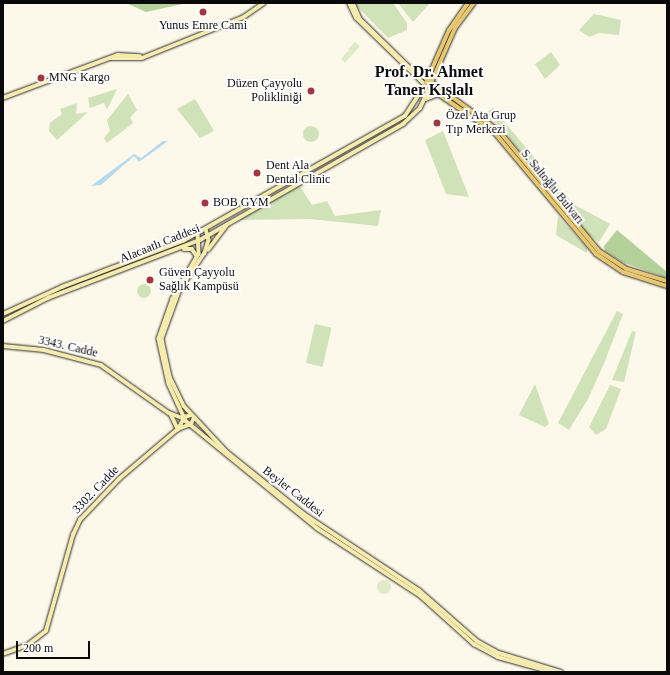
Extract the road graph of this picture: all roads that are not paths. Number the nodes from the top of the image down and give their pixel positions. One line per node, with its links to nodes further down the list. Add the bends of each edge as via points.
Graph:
1 (264, 3): 12 (main road, via 244,17 145,56 110,58)
2 (349, 3): 9 (main road, via 356,18)
3 (353, 3): 6 (main road, via 358,17)
4 (468, 3): 7 (main road, via 449,30)
5 (474, 3): 8 (main road, via 455,28)
6 (412, 70): 7 (main road); 8 (main road)
7 (431, 71): 8 (main road)
8 (429, 81): 9 (main road); 10 (main road); 22 (main road, S. Saltoğlu Bulvarı, via 499,131 599,251 628,269)
9 (425, 85): 10 (main road, S. Saltoğlu Bulvarı); 15 (main road, Alacaatlı Caddesi, via 413,108 397,122)
10 (430, 87): 11 (main road, S. Saltoğlu Bulvarı); 13 (main road, Alacaatlı Caddesi)
11 (441, 93): 13 (main road); 23 (main road, S. Saltoğlu Bulvarı, via 494,132 596,254 623,272)
12 (3, 98)
13 (425, 100): 14 (main road, Alacaatlı Caddesi, via 404,124)
14 (229, 223): 17 (main road, Alacaatlı Caddesi); 20 (main road)
15 (206, 229): 16 (main road, Alacaatlı Caddesi); 17 (main road)
16 (198, 233): 18 (main road); 24 (main road, Alacaatlı Caddesi, via 62,286)
17 (208, 235): 18 (main road, Alacaatlı Caddesi); 20 (main road, Beyler Caddesi)
18 (200, 240): 19 (main road, Alacaatlı Caddesi); 21 (main road, Beyler Caddesi)
19 (179, 250): 21 (main road, via 192,249); 25 (main road, Alacaatlı Caddesi, via 48,298)
20 (204, 256): 28 (main road, Beyler Caddesi, via 180,290 162,339 176,393)
21 (197, 257): 29 (main road, Beyler Caddesi, via 176,293 159,339 163,366)
22 (667, 281)
23 (667, 286)
24 (3, 314)
25 (3, 321)
26 (3, 346): 27 (main road, 3343. Cadde, via 44,350 101,365)
27 (171, 414): 29 (main road, 3343. Cadde); 31 (main road)
28 (193, 417): 29 (main road); 30 (main road); 32 (main road, Beyler Caddesi, via 227,452 286,500)
29 (184, 418): 30 (main road, Beyler Caddesi); 31 (main road, 3302. Cadde)
30 (189, 425): 31 (main road, 3302. Cadde); 32 (main road, Beyler Caddesi, via 317,528)
31 (178, 429): 33 (main road, 3302. Cadde, via 119,479 77,525 46,631 28,645)
32 (364, 557): 34 (main road, Beyler Caddesi, via 421,592 482,644)
33 (3, 654)
34 (550, 670): 35 (main road, Beyler Caddesi)
35 (561, 672)

